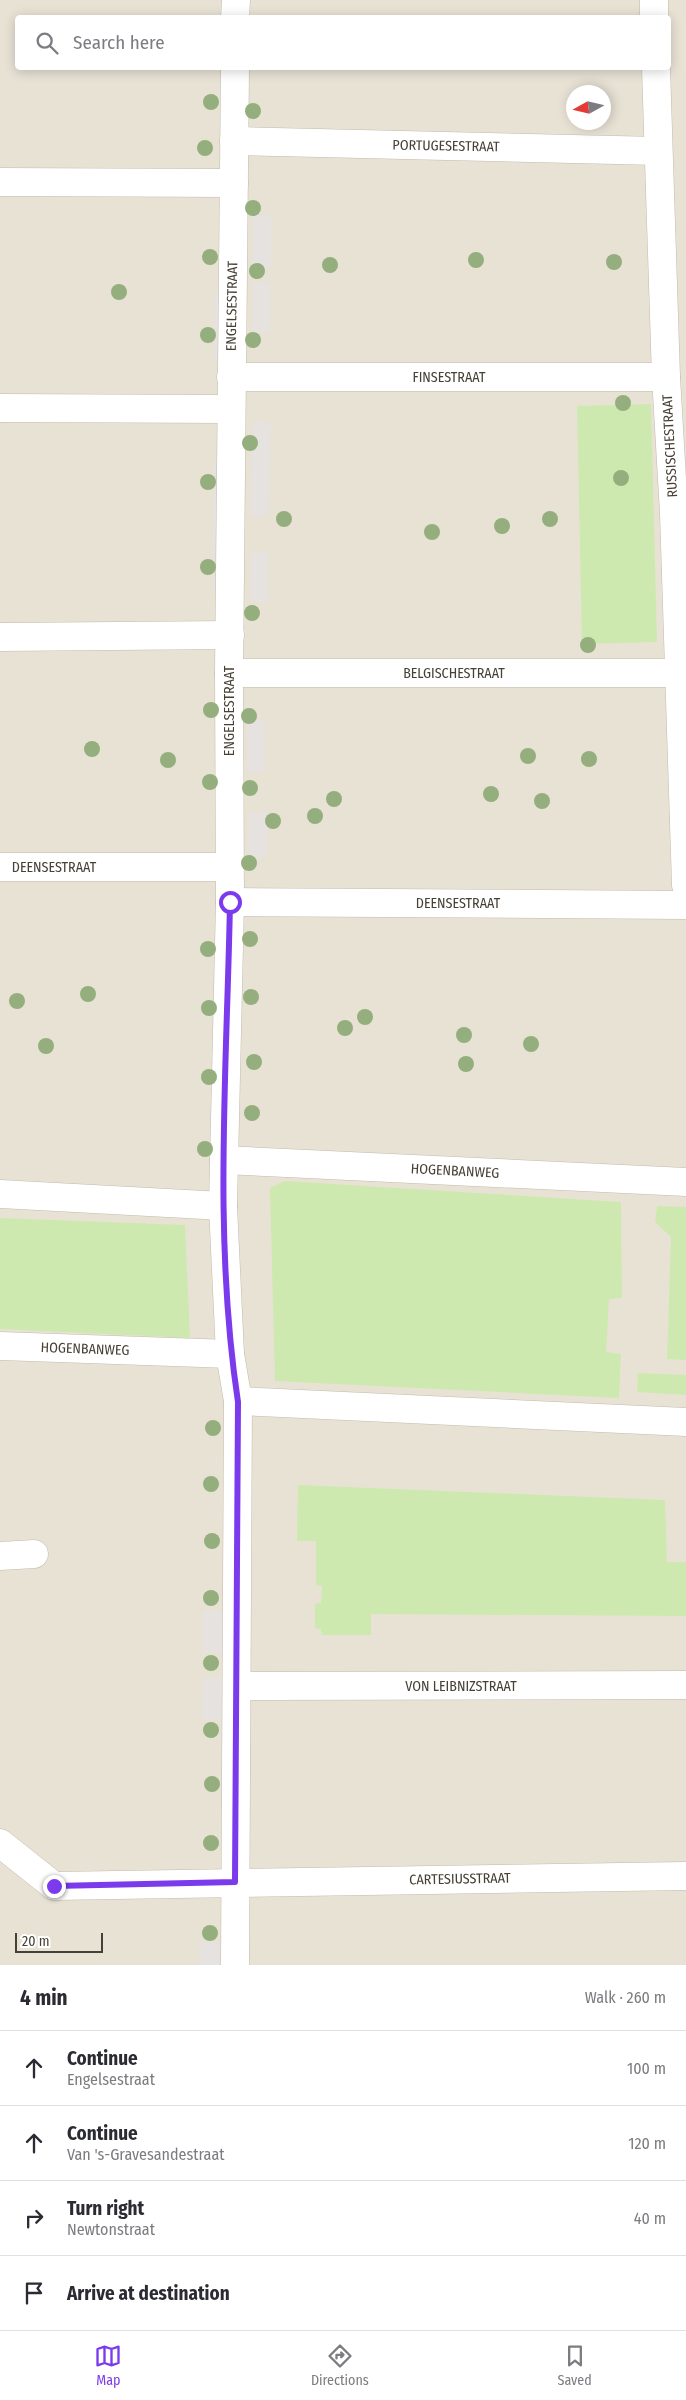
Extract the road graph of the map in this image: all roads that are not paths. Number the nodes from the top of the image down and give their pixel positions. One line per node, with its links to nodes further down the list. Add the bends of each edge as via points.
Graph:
1 (236, 0): 3 (street)
2 (654, 0): 4 (street)
3 (235, 15)
4 (654, 15)
5 (235, 70): 7 (street, ENGELSESTRAAT)
6 (656, 70): 8 (street, RUSSISCHESTRAAT)
7 (234, 141): 8 (street, PORTUGESESTRAAT); 10 (street, ENGELSESTRAAT)
8 (658, 151): 12 (street, RUSSISCHESTRAAT)
9 (0, 182): 10 (street)
10 (234, 183): 11 (street, ENGELSESTRAAT)
11 (231, 377): 12 (street, FINSESTRAAT); 14 (street, ENGELSESTRAAT)
12 (666, 377): 15 (street, RUSSISCHESTRAAT)
13 (0, 408): 14 (street)
14 (231, 408): 16 (street, ENGELSESTRAAT)
15 (680, 513): 19 (street, RUSSISCHESTRAAT)
16 (230, 636): 17 (street); 18 (street, ENGELSESTRAAT)
17 (0, 637)
18 (229, 673): 19 (street, BELGISCHESTRAAT); 21 (street, ENGELSESTRAAT)
19 (679, 673): 22 (street, RUSSISCHESTRAAT)
20 (0, 867): 21 (street, DEENSESTRAAT)
21 (228, 867): 23 (street, ENGELSESTRAAT)
22 (686, 886)
23 (230, 902): 24 (street, DEENSESTRAAT); 25 (street, ENGELSESTRAAT)
24 (686, 905)
25 (224, 1160): 26 (street, HOGENBANWEG); 28 (street, ENGELSESTRAAT)
26 (686, 1182)
27 (0, 1194): 28 (street)
28 (223, 1206): 30 (street, ENGELSESTRAAT)
29 (0, 1346): 30 (street, HOGENBANWEG)
30 (230, 1354): 31 (street, ENGELSESTRAAT)
31 (238, 1402): 32 (street); 36 (street, ENGELSESTRAAT)
32 (686, 1422)
33 (34, 1554): 34 (street)
34 (0, 1556)
35 (686, 1685): 36 (street, VON LEIBNIZSTRAAT)
36 (237, 1686): 39 (street, ENGELSESTRAAT)
37 (0, 1843): 39 (street, CARTESIUSSTRAAT, via 54,1886)
38 (686, 1876): 39 (street, CARTESIUSSTRAAT)
39 (235, 1882): 40 (street, ENGELSESTRAAT)
40 (235, 1965)

